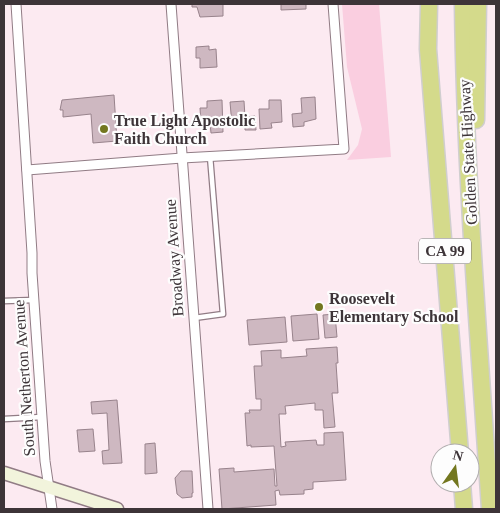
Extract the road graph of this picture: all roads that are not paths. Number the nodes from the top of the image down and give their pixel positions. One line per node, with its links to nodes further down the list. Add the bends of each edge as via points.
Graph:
1 (16, 4): 11 (street, South Netherton Avenue)
2 (170, 4): 10 (street, Broadway Avenue)
3 (333, 4): 9 (street, via 344,148)
4 (423, 4): 8 (highway)
5 (429, 4): 8 (highway, Golden State Highway / CA 99)
6 (463, 4): 12 (highway, Golden State Highway / CA 99)
7 (478, 4): 12 (highway)
8 (428, 49): 18 (highway, Golden State Highway / CA 99)
9 (210, 156): 10 (street); 15 (lane, via 224,314)
10 (182, 158): 11 (street); 15 (street, Broadway Avenue)
11 (27, 170): 13 (street, South Netherton Avenue)
12 (474, 277): 26 (highway, Golden State Highway / CA 99)
13 (34, 300): 14 (lane); 16 (street, South Netherton Avenue)
14 (4, 301)
15 (194, 318): 24 (street, Broadway Avenue)
16 (42, 417): 17 (lane); 20 (street, South Netherton Avenue)
17 (4, 419)
18 (459, 443)
19 (4, 473): 20 (main road)
20 (49, 488): 22 (street, South Netherton Avenue); 23 (main road)
21 (463, 493): 25 (highway)
22 (52, 509)
23 (117, 509)
24 (208, 509)
25 (464, 509)
26 (490, 509)

